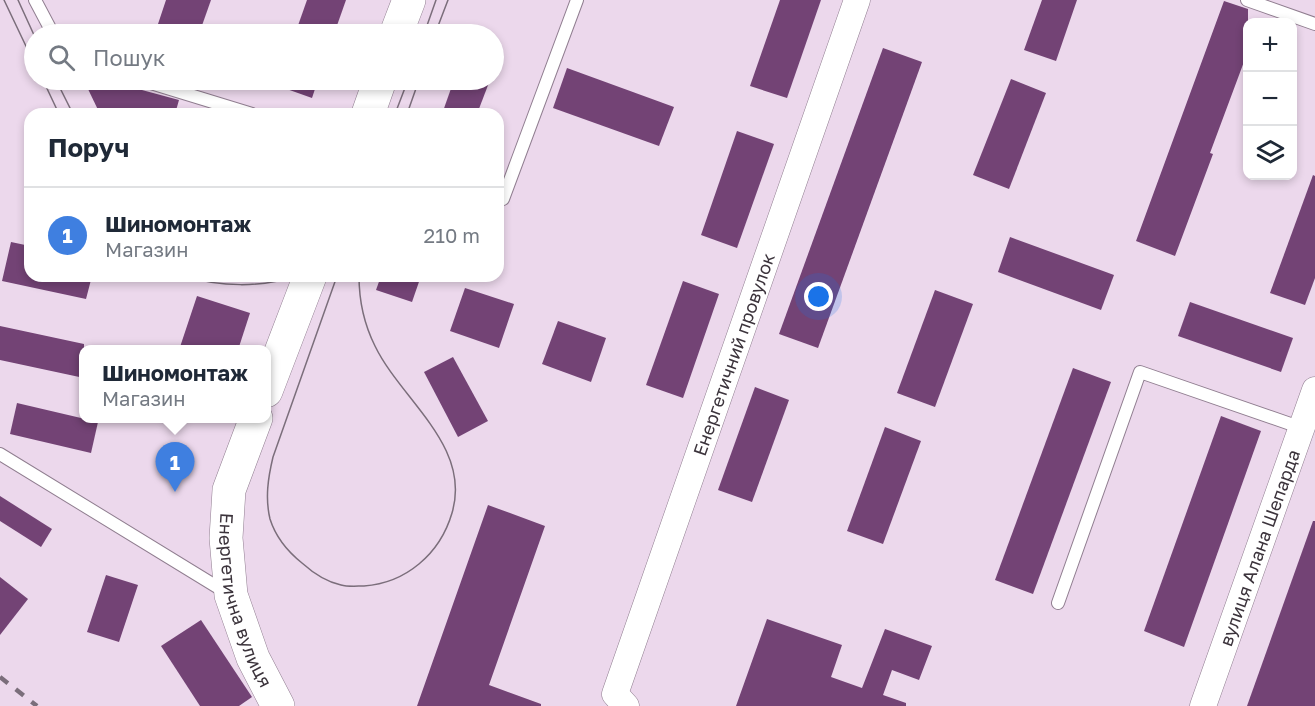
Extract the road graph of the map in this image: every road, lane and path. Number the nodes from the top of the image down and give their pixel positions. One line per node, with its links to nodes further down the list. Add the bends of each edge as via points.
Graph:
1 (35, 0): 6 (lane)
2 (409, 0): 7 (main road)
3 (577, 0): 13 (lane)
4 (857, 0): 23 (street, Енергетичний провулок, via 615,694)
5 (1247, 0): 8 (lane)
6 (48, 24)
7 (400, 24)
8 (1315, 24)
9 (174, 90): 11 (lane)
10 (376, 90): 12 (main road)
11 (232, 108)
12 (370, 108)
13 (504, 197)
14 (308, 282): 15 (main road)
15 (271, 380)
16 (1315, 390): 18 (street, вулиця Алана Шепарда)
17 (254, 423): 20 (main road, Енергетична вулиця, via 229,489 226,538)
18 (1302, 428): 21 (lane, via 1140,372); 24 (street, вулиця Алана Шепарда)
19 (0, 454): 20 (lane)
20 (231, 595): 22 (main road, Енергетична вулиця, via 253,658)
21 (1058, 603)
22 (278, 706)
23 (626, 706)
24 (1203, 706)

